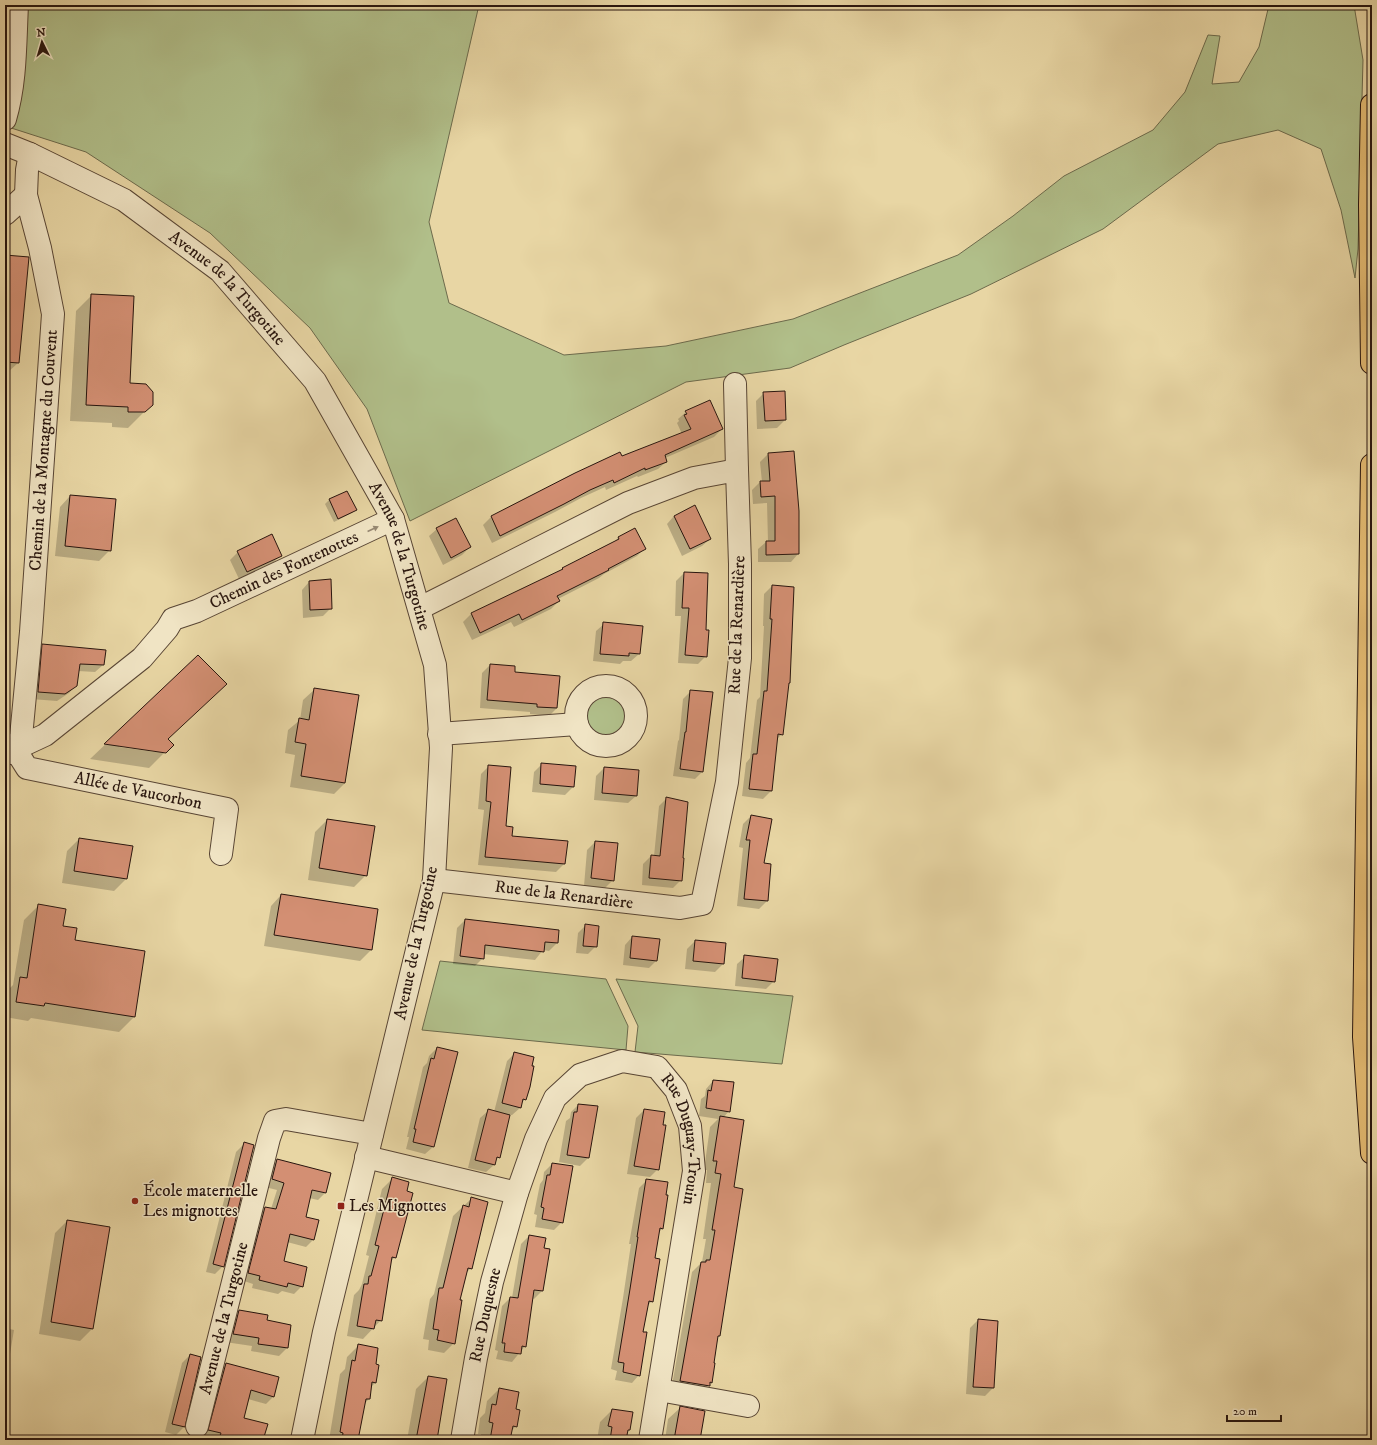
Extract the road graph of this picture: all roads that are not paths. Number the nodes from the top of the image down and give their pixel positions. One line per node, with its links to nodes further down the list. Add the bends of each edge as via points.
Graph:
1 (17, 5): 3 (street, via 12,90)
2 (1372, 105): 8 (main road)
3 (5, 120)
4 (5, 144): 5 (street, Avenue de la Turgotine)
5 (30, 154): 6 (street, Chemin de la Montagne du Couvent); 12 (street, Avenue de la Turgotine, via 124,200 220,271 315,381)
6 (26, 195): 7 (street); 16 (street, Chemin de la Montagne du Couvent, via 53,314 31,632 21,737)
7 (5, 214)
8 (1372, 363)
9 (735, 384): 11 (street)
10 (1372, 465): 20 (main road, via 1364,1037)
11 (737, 470): 13 (street, via 694,478 628,503); 18 (street, Rue de la Renardière, via 740,658 727,782 702,904 680,908)
12 (393, 519): 13 (street, Avenue de la Turgotine); 16 (street, Chemin des Fontenottes, one-way to 12, via 45,734 142,658 174,619 197,611)
13 (420, 608): 15 (street, Avenue de la Turgotine, via 435,665)
14 (577, 724): 15 (street)
15 (439, 734): 18 (street, Avenue de la Turgotine, via 441,748)
16 (10, 753): 17 (street, Allée de Vaucorbon, via 27,768 227,809)
17 (221, 854)
18 (434, 880): 19 (street, Avenue de la Turgotine)
19 (372, 1134): 21 (street, Avenue de la Turgotine); 25 (street, Avenue de la Turgotine, via 286,1119 275,1122)
20 (1372, 1153)
21 (366, 1157): 22 (street); 26 (street, Avenue de la Turgotine, via 324,1332)
22 (516, 1193): 23 (street, Rue Duguay-Trouin, via 536,1139 555,1098 580,1075 622,1061 657,1067 676,1090 690,1126 694,1171); 27 (street, Rue Duquesne, via 492,1282)
23 (659, 1390): 24 (street); 28 (street, Rue Duguay-Trouin)
24 (748, 1406)
25 (197, 1426)
26 (302, 1440)
27 (462, 1440)
28 (650, 1440)

